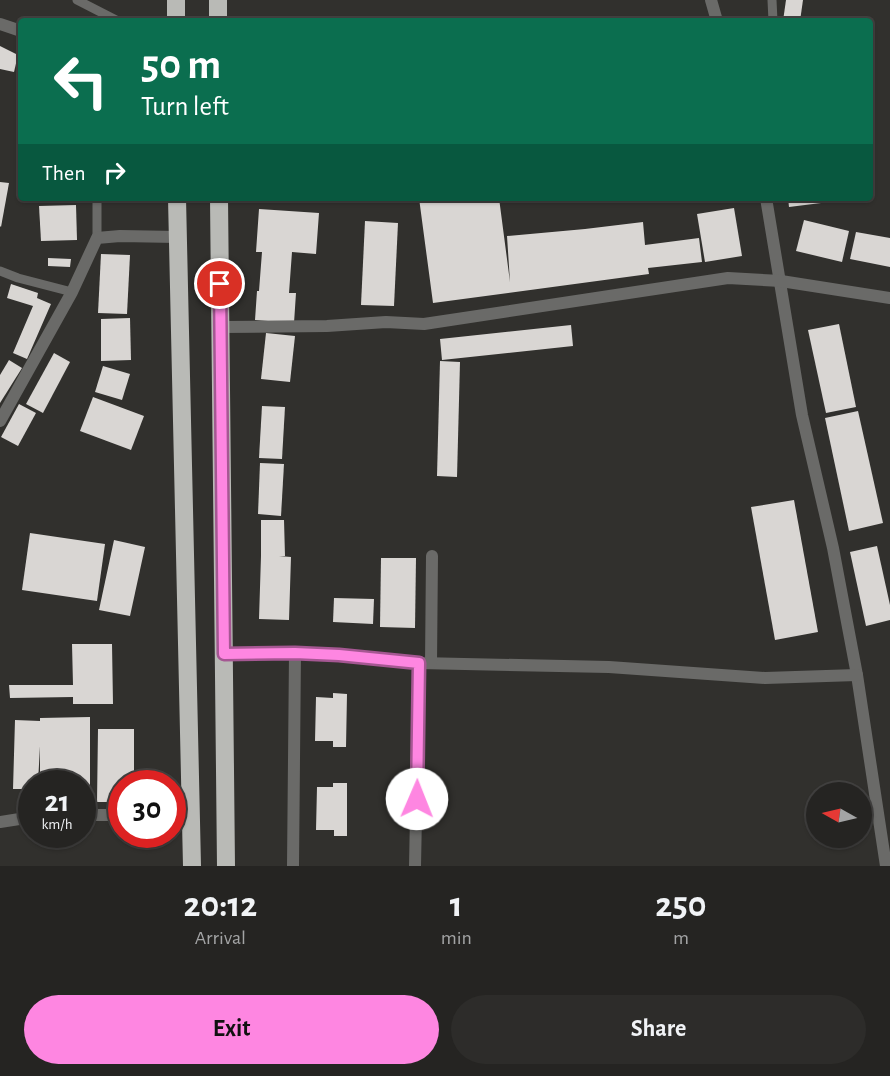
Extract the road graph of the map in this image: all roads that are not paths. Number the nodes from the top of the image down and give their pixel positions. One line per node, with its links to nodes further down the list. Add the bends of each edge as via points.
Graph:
1 (77, 0): 6 (lane)
2 (176, 0): 7 (highway)
3 (218, 0): 8 (highway)
4 (711, 0): 9 (street)
5 (772, 0): 10 (lane)
6 (112, 18)
7 (176, 18)
8 (218, 18)
9 (716, 18)
10 (773, 18)
11 (0, 24): 12 (street)
12 (18, 30)
13 (97, 201): 18 (lane)
14 (177, 201): 17 (highway)
15 (219, 201): 23 (highway)
16 (767, 201): 20 (street)
17 (177, 237): 18 (street); 33 (highway)
18 (97, 238): 21 (street)
19 (0, 271): 21 (lane)
20 (781, 281): 22 (street); 23 (street, via 728,278 424,324); 29 (street, via 802,415)
21 (72, 292): 24 (street)
22 (890, 298)
23 (221, 327): 27 (highway)
24 (0, 421)
25 (432, 556): 28 (street)
26 (295, 653): 27 (street); 28 (street); 36 (street)
27 (224, 654): 35 (highway)
28 (425, 663): 29 (street, via 609,667 765,678); 37 (street)
29 (857, 675): 38 (street)
30 (18, 819): 31 (street)
31 (0, 822)
32 (186, 823): 33 (street)
33 (191, 824): 34 (highway)
34 (192, 866)
35 (226, 866)
36 (293, 866)
37 (415, 866)
38 (886, 866)

